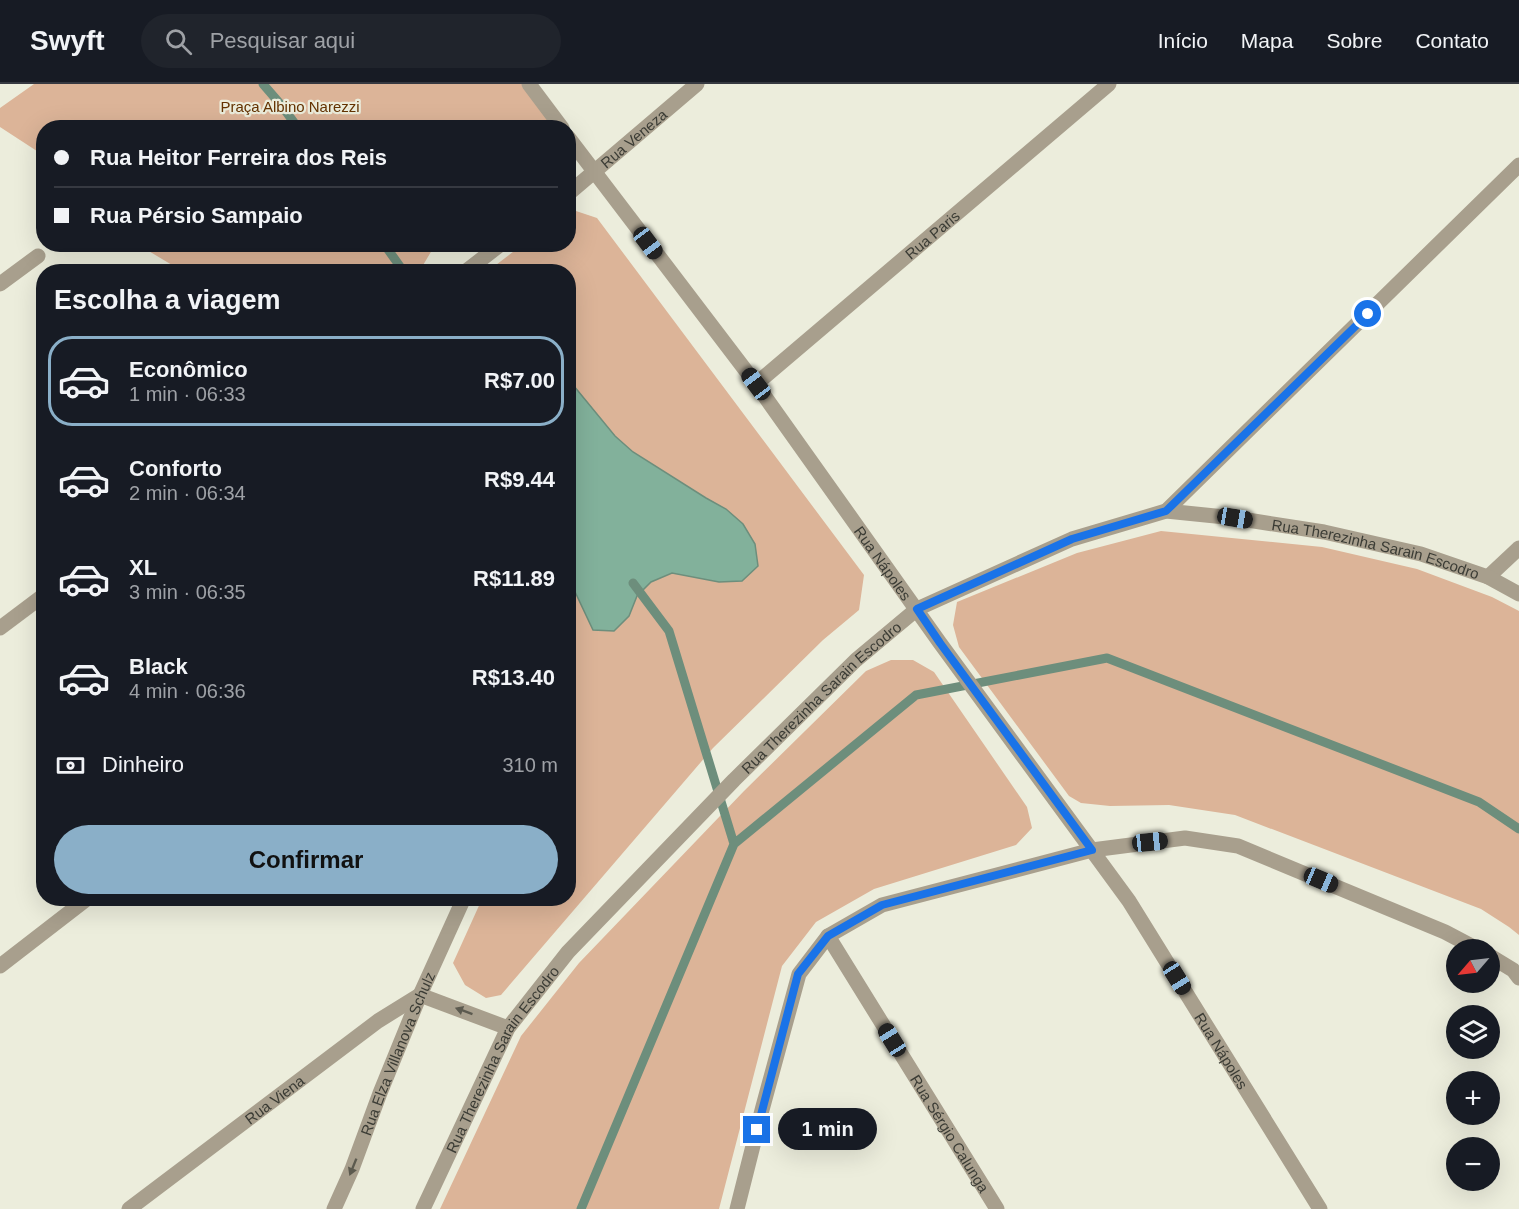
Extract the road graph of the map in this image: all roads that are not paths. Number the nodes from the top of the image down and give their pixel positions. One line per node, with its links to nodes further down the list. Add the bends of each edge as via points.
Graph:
1 (529, 84): 4 (street)
2 (697, 84): 7 (street, Rua Veneza)
3 (1109, 84): 13 (street, Rua Paris)
4 (556, 120)
5 (576, 147): 7 (street, Rua Nápoles)
6 (1519, 165): 14 (street)
7 (595, 172): 8 (street, Rua Veneza); 13 (street, Rua Nápoles)
8 (576, 187)
9 (491, 252): 11 (street)
10 (38, 256): 12 (street)
11 (475, 264)
12 (0, 284)
13 (756, 384): 19 (street, Rua Nápoles)
14 (1166, 511): 16 (street, Rua Therezinha Sarain Escodro, via 1324,532 1421,555); 19 (street, Rua Therezinha Sarain Escodro, via 1072,539)
15 (1519, 548): 16 (street)
16 (1488, 577): 17 (street, Rua Therezinha Sarain Escodro)
17 (1519, 594)
18 (36, 601): 20 (street)
19 (917, 609): 21 (street, Rua Nápoles); 30 (street, Rua Therezinha Sarain Escodro, via 856,660 734,780 568,952)
20 (0, 628)
21 (1092, 850): 24 (street, via 882,905); 25 (street, via 1185,838 1238,846); 36 (street, Rua Nápoles, via 1129,902)
22 (78, 906): 27 (street)
23 (460, 906): 29 (street, Rua Elza Villanova Schulz)
24 (828, 936): 34 (street, via 798,974); 35 (street, Rua Sérgio Calunga)
25 (1458, 939)
26 (1500, 962): 28 (street)
27 (0, 966)
28 (1519, 978)
29 (420, 995): 30 (street, one-way to 29); 31 (street, Rua Viena, via 378,1020); 32 (street, Rua Elza Villanova Schulz, one-way to 32)
30 (508, 1028): 33 (street, Rua Therezinha Sarain Escodro)
31 (129, 1209)
32 (334, 1209)
33 (423, 1209)
34 (737, 1209)
35 (997, 1209)
36 (1320, 1209)

